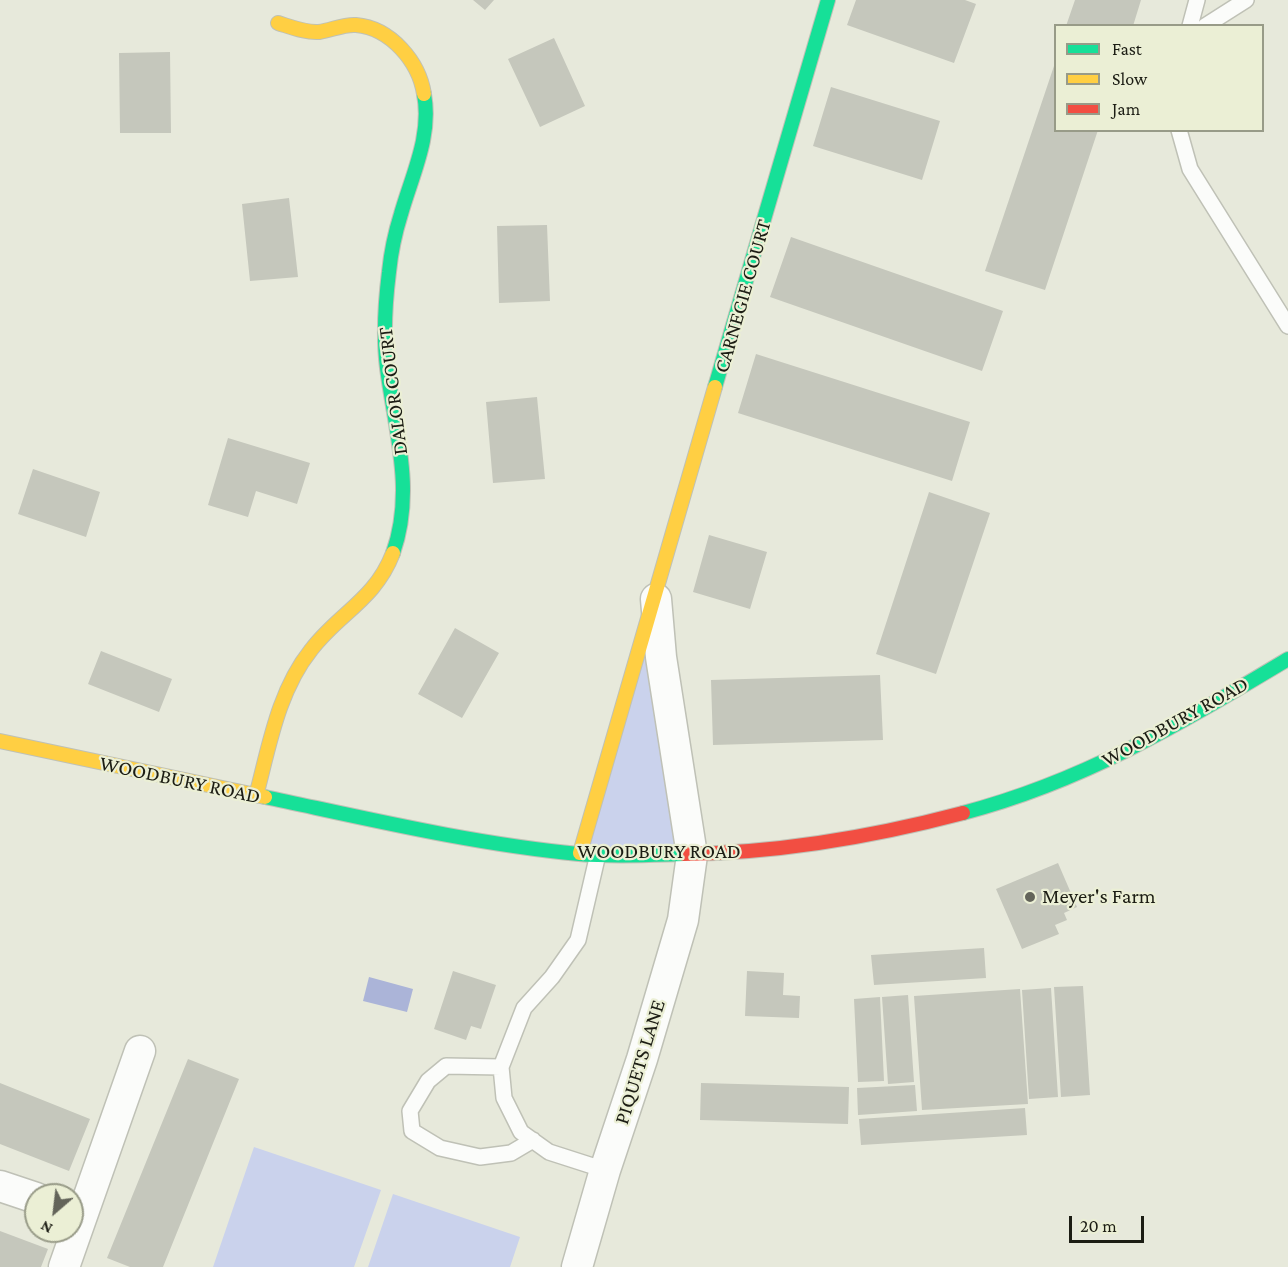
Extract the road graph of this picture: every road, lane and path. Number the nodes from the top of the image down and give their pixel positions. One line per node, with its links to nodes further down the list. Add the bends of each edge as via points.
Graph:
1 (828, 0): 9 (street, CARNEGIE COURT)
2 (1197, 0): 5 (lane)
3 (1246, 0): 6 (lane)
4 (278, 23): 12 (street, DALOR COURT, via 314,32 356,25 395,42 413,63 425,89 429,112 395,235 384,313 387,377 404,476 403,522 383,575 322,636 304,658 283,697)
5 (1191, 24)
6 (1208, 24)
7 (1180, 132): 8 (lane, via 1190,169)
8 (1288, 326)
9 (655, 591): 13 (street, CARNEGIE COURT); 15 (street, CARNEGIE COURT, via 661,657)
10 (1288, 659): 15 (street, WOODBURY ROAD, via 1147,743 1077,775 968,813 902,830 825,843)
11 (0, 741): 12 (street, WOODBURY ROAD)
12 (256, 796): 13 (street, WOODBURY ROAD, via 449,835)
13 (580, 854): 14 (street, WOODBURY ROAD)
14 (598, 854): 15 (street, WOODBURY ROAD); 17 (lane, via 578,940 524,1008)
15 (692, 855): 19 (street, PIQUETS LANE, via 683,920)
16 (140, 1051): 22 (street)
17 (501, 1067): 18 (lane, via 504,1098 521,1132); 18 (lane, via 446,1066 428,1081 410,1111 412,1131 440,1148 480,1157 512,1153)
18 (533, 1140): 19 (lane, via 549,1152)
19 (605, 1170): 25 (street, PIQUETS LANE)
20 (0, 1186): 21 (street)
21 (24, 1194)
22 (84, 1194)
23 (70, 1243): 24 (street)
24 (64, 1267)
25 (577, 1267)

